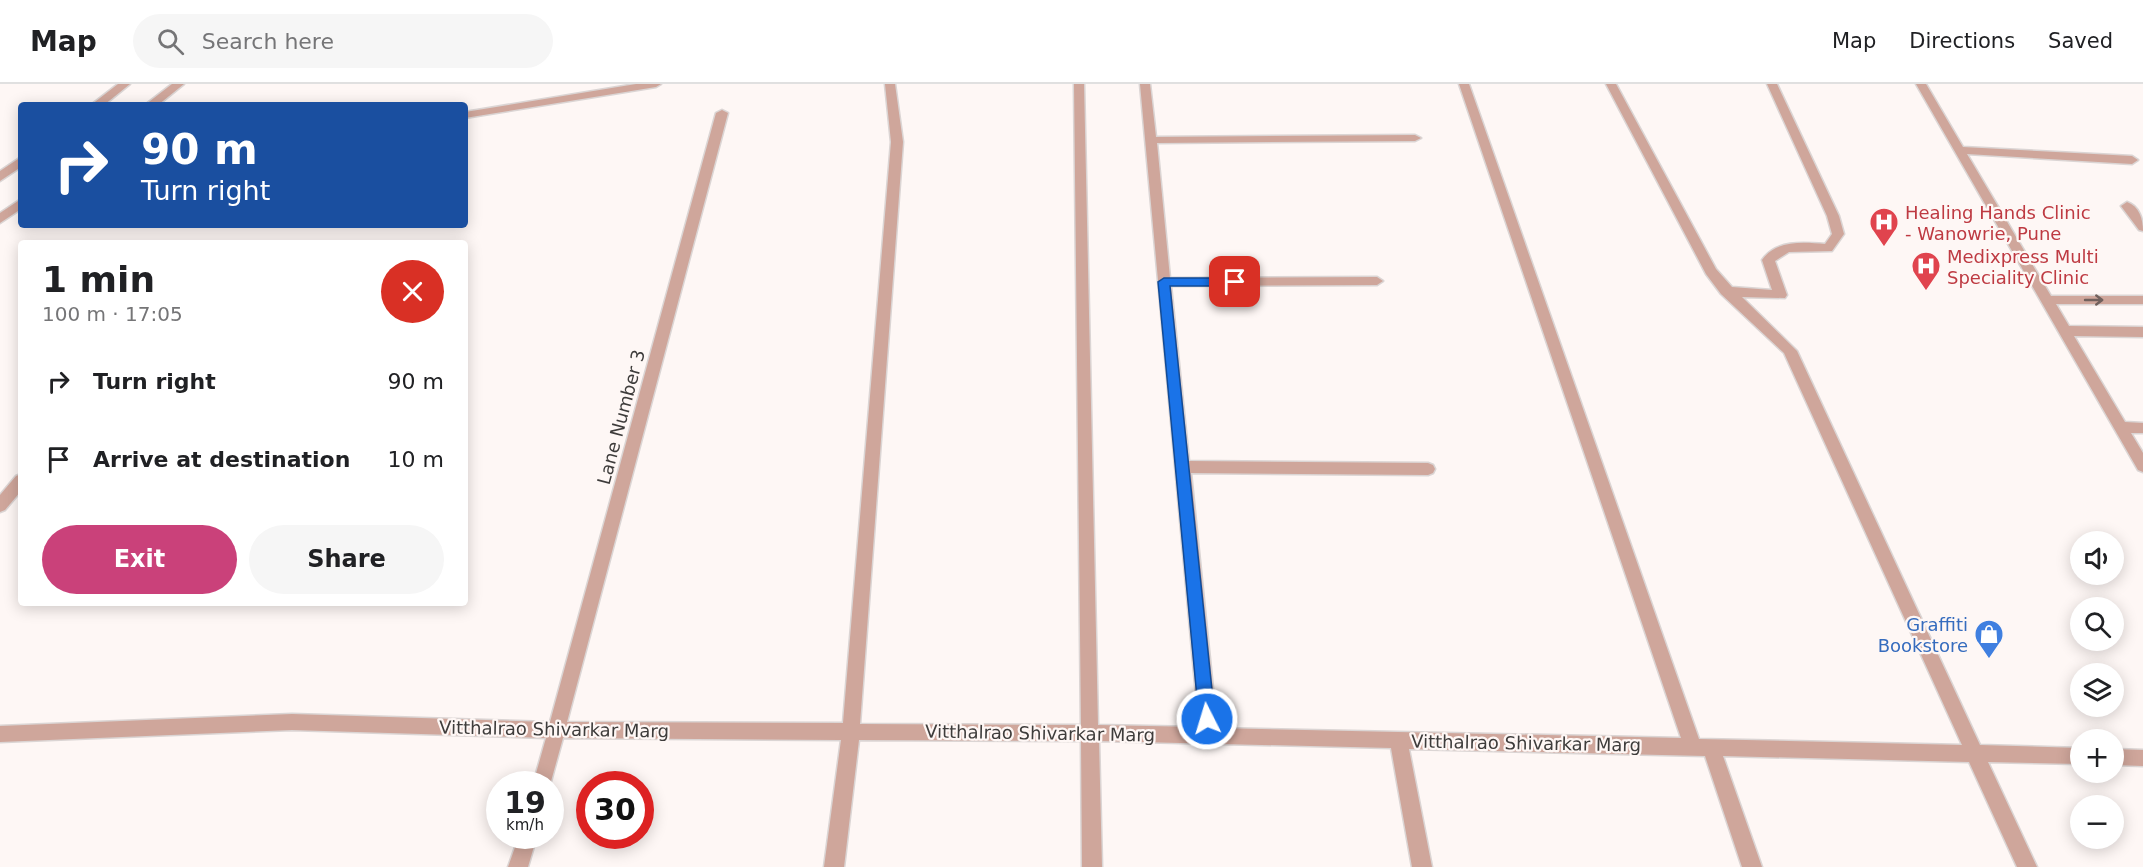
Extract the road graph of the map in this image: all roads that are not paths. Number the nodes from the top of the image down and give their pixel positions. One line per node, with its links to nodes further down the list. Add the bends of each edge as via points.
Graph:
1 (125, 84): 11 (street)
2 (179, 84): 12 (street)
3 (656, 84): 14 (street)
4 (890, 84): 40 (street, via 897,142)
5 (1079, 84): 41 (street)
6 (1145, 84): 16 (street)
7 (1464, 84): 45 (street)
8 (1611, 84): 27 (street, via 1698,247)
9 (1772, 84): 27 (street, via 1838,234 1827,248 1791,247 1773,253 1768,260 1780,295)
10 (1921, 84): 17 (street)
11 (101, 102)
12 (155, 102)
13 (722, 113): 39 (street, Lane Number 3)
14 (468, 115)
15 (1415, 138): 16 (street)
16 (1150, 140): 26 (street)
17 (1960, 150): 18 (street); 28 (street)
18 (2132, 160)
19 (18, 163): 20 (street)
20 (0, 177)
21 (18, 205): 23 (street)
22 (2127, 206): 24 (street)
23 (0, 219)
24 (2143, 227)
25 (1377, 281): 26 (street)
26 (1164, 282): 35 (street)
27 (1726, 291): 46 (street, via 1769,327 1790,351)
28 (2045, 300): 29 (street, one-way to 29); 30 (street)
29 (2143, 300)
30 (2064, 331): 31 (street); 32 (street)
31 (2143, 332)
32 (2122, 427): 33 (street); 34 (street)
33 (2143, 428)
34 (2143, 466)
35 (1183, 467): 36 (street); 43 (street)
36 (1428, 470)
37 (18, 484): 38 (street)
38 (0, 506)
39 (558, 730): 40 (street, Vitthalrao Shivarkar Marg); 42 (street, Vitthalrao Shivarkar Marg, via 292,722); 50 (street, Lane Number 3)
40 (851, 732): 41 (street, Vitthalrao Shivarkar Marg); 53 (street)
41 (1092, 733): 43 (street, Vitthalrao Shivarkar Marg); 54 (street)
42 (0, 735)
43 (1209, 736): 44 (street, Vitthalrao Shivarkar Marg)
44 (1398, 740): 45 (street, Vitthalrao Shivarkar Marg); 55 (street)
45 (1702, 747): 46 (street, Vitthalrao Shivarkar Marg); 56 (street)
46 (1975, 754): 47 (street, Vitthalrao Shivarkar Marg); 57 (street)
47 (2070, 756)
48 (2124, 757): 49 (street)
49 (2143, 758)
50 (546, 771)
51 (524, 849): 52 (street)
52 (519, 867)
53 (834, 867)
54 (1092, 867)
55 (1422, 867)
56 (1752, 867)
57 (2027, 867)

